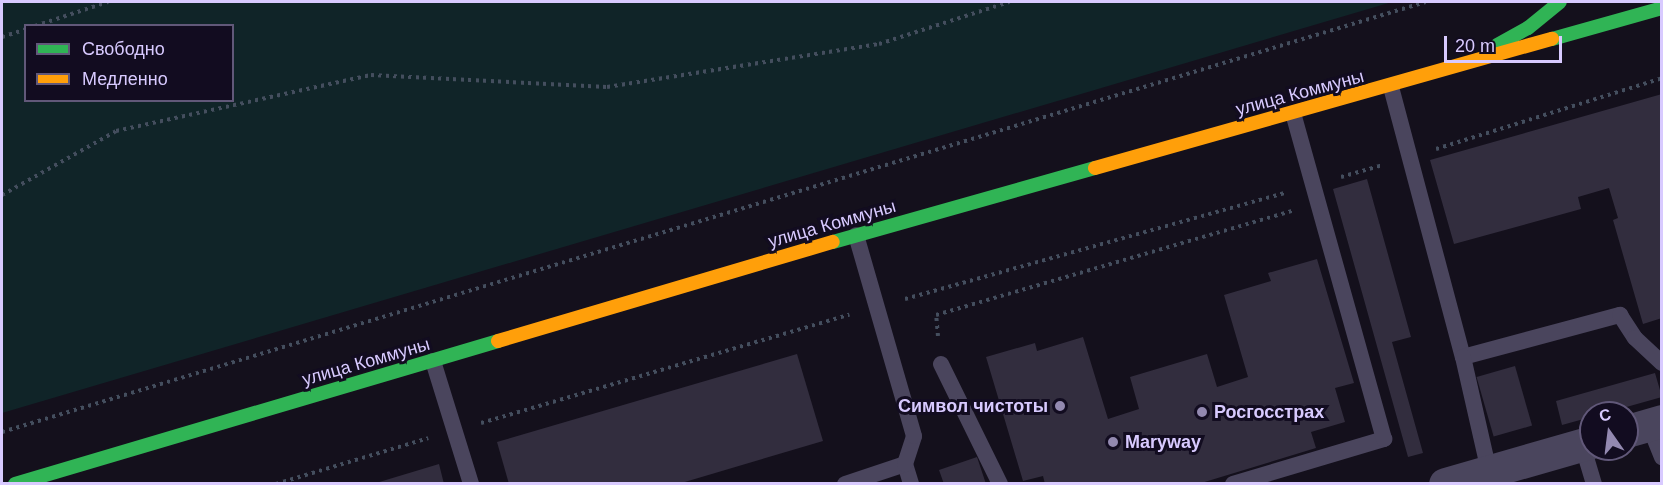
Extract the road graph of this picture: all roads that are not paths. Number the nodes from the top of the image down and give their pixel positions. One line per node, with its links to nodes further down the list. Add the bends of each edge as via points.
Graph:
1 (1560, 2): 3 (street, via 1528,28)
2 (1662, 8): 3 (street, улица Коммуны)
3 (1453, 69): 4 (street, улица Коммуны)
4 (1391, 87): 5 (street, улица Коммуны); 7 (lane)
5 (1293, 113): 6 (street, улица Коммуны); 22 (lane, via 1384,439)
6 (856, 235): 8 (street, улица Коммуны); 15 (lane, via 914,436)
7 (1463, 357): 10 (lane, via 1620,315 1635,338); 16 (lane)
8 (433, 361): 17 (street, улица Коммуны); 18 (lane)
9 (941, 363): 21 (lane)
10 (1662, 363)
11 (1646, 426): 13 (lane)
12 (1579, 445): 16 (street)
13 (1662, 458)
14 (1590, 461): 24 (lane)
15 (905, 464): 19 (lane); 20 (lane)
16 (1489, 471): 23 (street)
17 (15, 483)
18 (471, 483)
19 (846, 483)
20 (911, 483)
21 (1000, 483)
22 (1233, 483)
23 (1445, 483)
24 (1594, 483)

